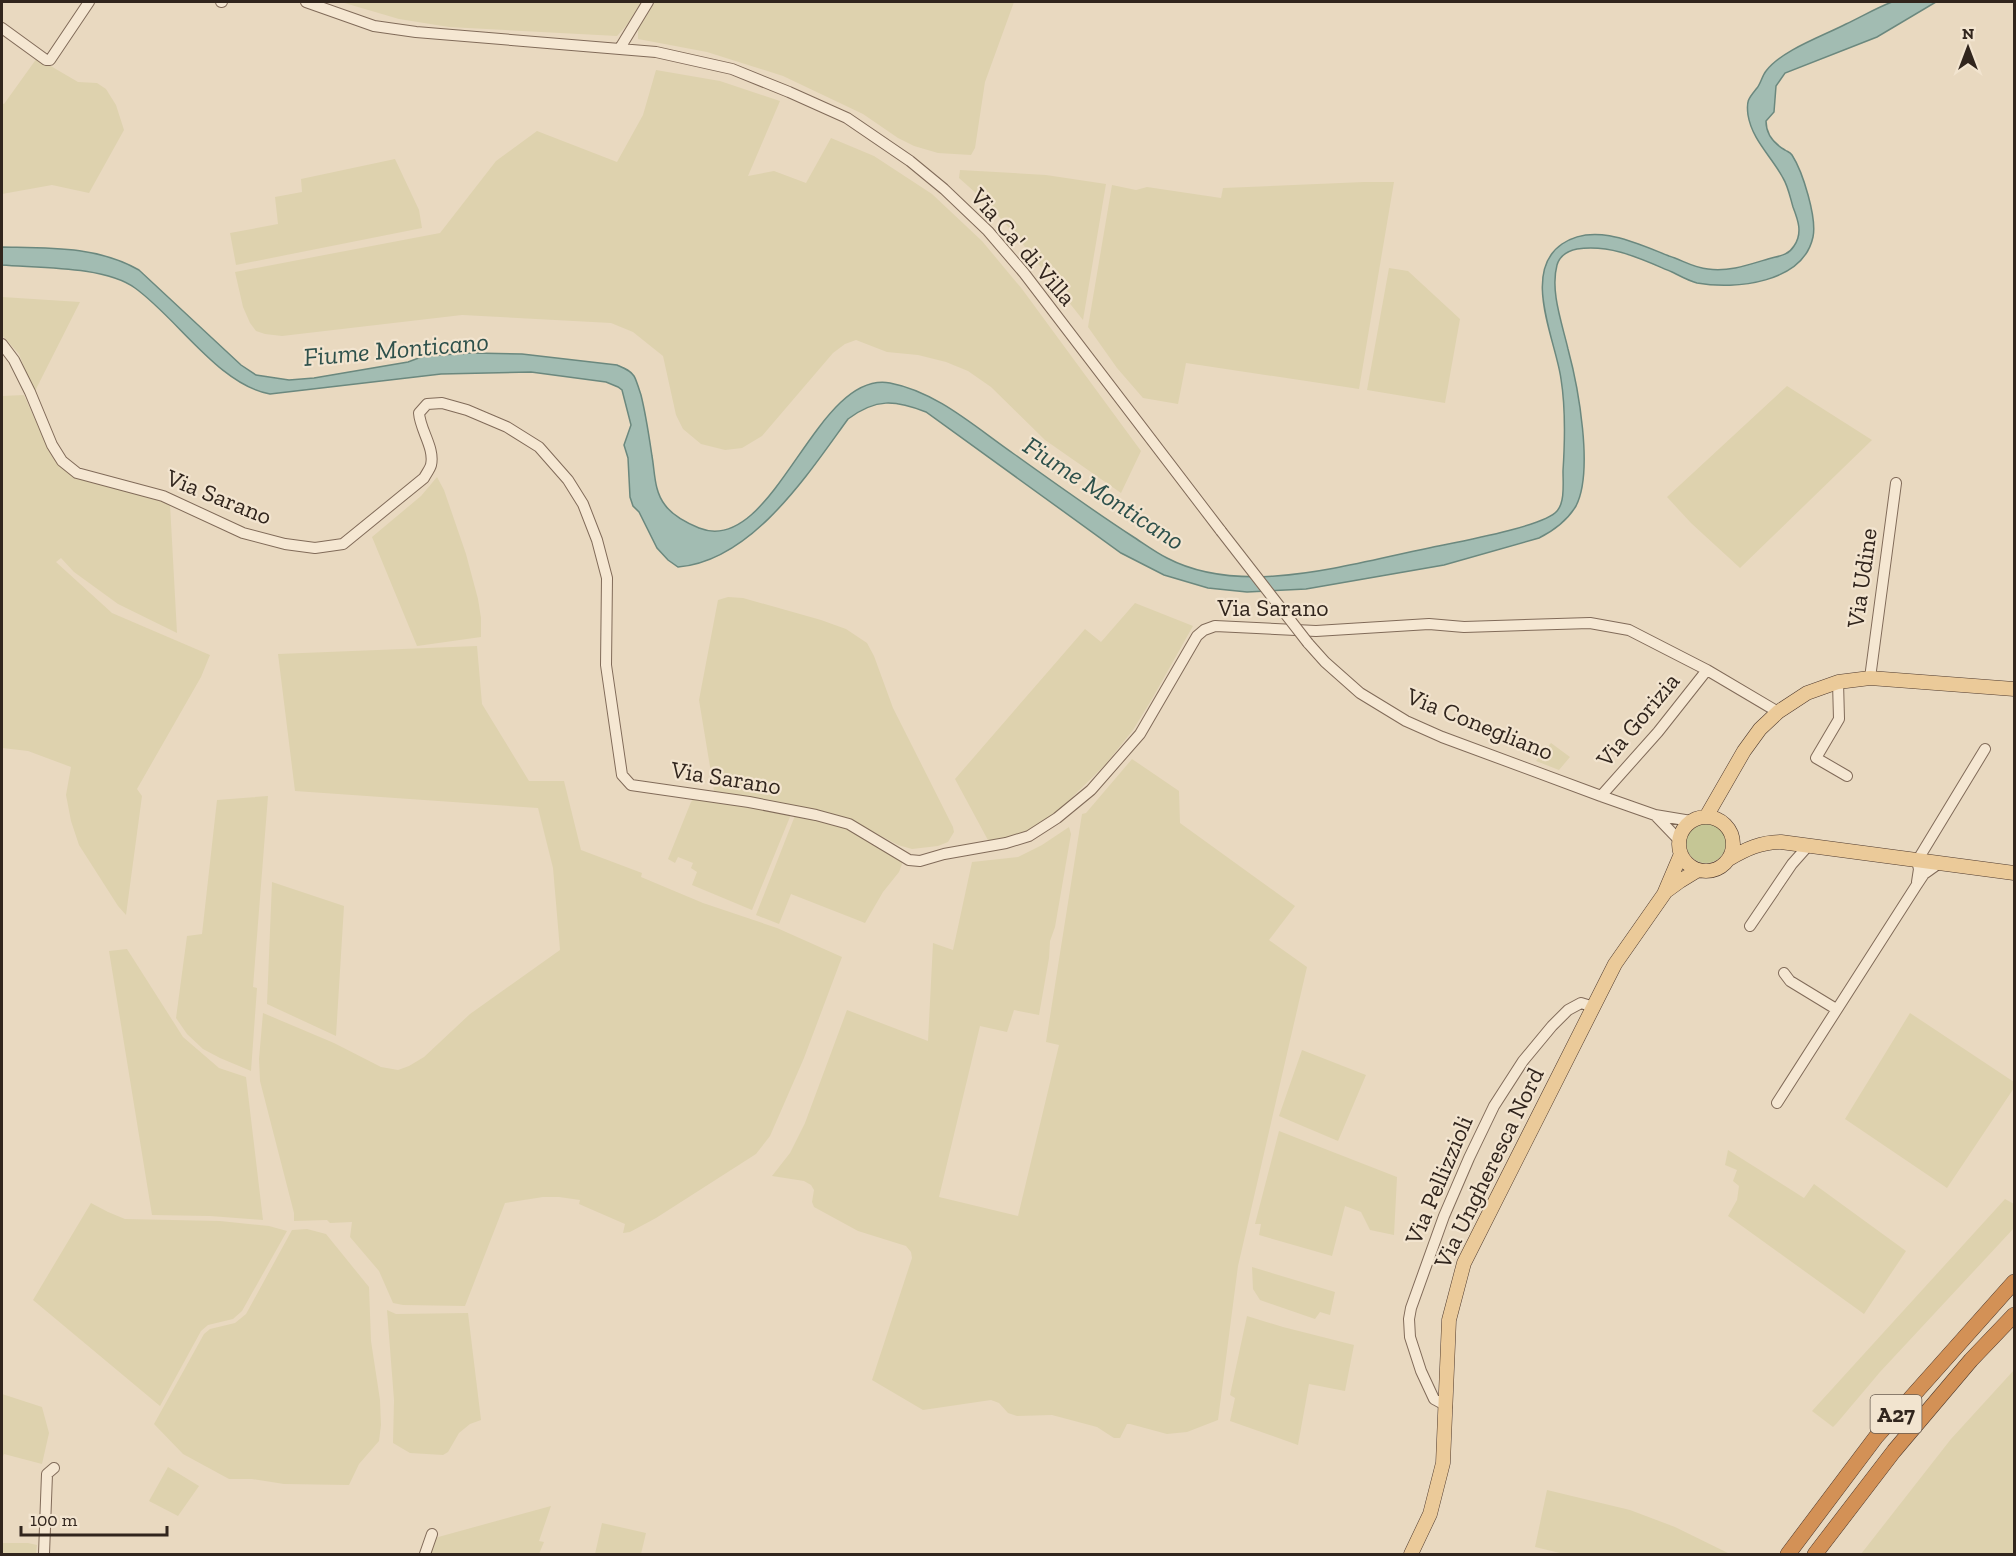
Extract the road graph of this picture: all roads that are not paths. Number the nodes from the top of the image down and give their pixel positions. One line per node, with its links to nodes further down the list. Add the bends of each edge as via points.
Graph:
1 (89, 2): 4 (street, via 50,60)
2 (306, 2): 5 (street, Via Ca' di Villa, via 374,26)
3 (648, 2): 5 (street)
4 (4, 24)
5 (620, 48): 8 (street, Via Ca' di Villa, bridge, via 732,69 847,118 910,160 967,210 1008,254)
6 (2, 344): 9 (street, Via Sarano, via 30,392 52,446 77,473 163,496 243,533 285,544 315,548 343,544 424,478 431,466 431,452 419,413 427,404 459,407 507,427 539,447 568,480 583,504 597,540 606,578 606,665 622,776 631,785 748,802 849,824 909,860 1006,843 1029,836 1057,818 1091,790 1140,734 1197,636 1215,626 1316,631 1429,624 1464,627 1590,623 1629,630)
7 (1896, 483): 10 (street, Via Udine)
8 (1308, 643): 16 (street, Via Conegliano, via 1360,693 1406,721)
9 (1707, 670): 13 (street, Via Sarano); 16 (street, Via Gorizia)
10 (1869, 678): 11 (main road); 12 (main road)
11 (1838, 682): 13 (main road, via 1807,693); 15 (street, via 1839,719 1816,758)
12 (2014, 689)
13 (1778, 712): 18 (main road, via 1744,750)
14 (1985, 749): 24 (street)
15 (1847, 776)
16 (1601, 796): 17 (street, Via Conegliano)
17 (1655, 815): 19 (street, Via Conegliano); 22 (street, Via Conegliano)
18 (1706, 817): 19 (main road, Via Conegliano); 23 (main road, via 1728,827 1734,843)
19 (1691, 821): 22 (main road, via 1681,833)
20 (1792, 844): 21 (main road); 23 (main road, via 1760,844); 25 (street)
21 (1808, 846): 24 (main road); 25 (street)
22 (1680, 847): 27 (main road, Via Conegliano, via 1691,867); 30 (main road, Via Ungheresca Nord)
23 (1729, 859): 27 (main road, via 1716,870)
24 (1917, 861): 26 (main road); 29 (street)
25 (1792, 864): 31 (street)
26 (1938, 864): 28 (main road); 29 (street)
27 (1698, 870): 30 (main road, Via Ungheresca Nord)
28 (2014, 873)
29 (1916, 886): 34 (street)
30 (1664, 894): 33 (main road, Via Ungheresca Nord, via 1621,954)
31 (1750, 926)
32 (1784, 973): 34 (street, via 1790,981)
33 (1594, 1007): 38 (main road, Via Ungheresca Nord, via 1464,1263 1449,1320); 38 (street, Via Pellizzioli, via 1581,1004 1568,1010 1523,1061 1483,1126 1427,1259 1408,1329 1434,1399)
34 (1836, 1009): 35 (street)
35 (1777, 1103)
36 (2014, 1282): 44 (highway, A27, via 1876,1437)
37 (2014, 1315): 45 (highway, A27, via 1894,1451)
38 (1446, 1406): 43 (main road, Via Ungheresca Nord, via 1441,1477 1430,1514)
39 (54, 1468): 41 (street, via 47,1474)
40 (432, 1534): 42 (street)
41 (44, 1554)
42 (425, 1554)
43 (1410, 1554)
44 (1788, 1554)
45 (1815, 1554)

